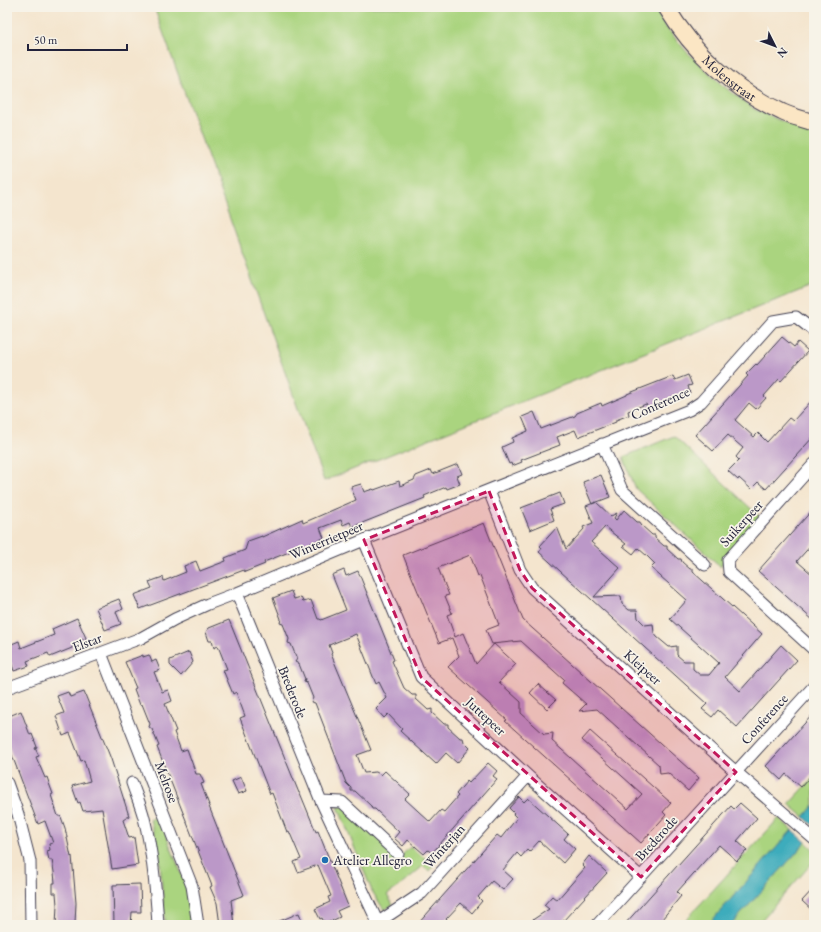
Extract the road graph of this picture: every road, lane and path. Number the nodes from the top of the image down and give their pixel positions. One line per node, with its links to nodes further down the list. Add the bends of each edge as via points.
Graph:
1 (666, 7): 2 (street, Molenstraat, via 678,27 707,60 741,90 782,112)
2 (814, 123)
3 (814, 331): 4 (street, Conference, via 796,317 773,321 701,402 689,410)
4 (602, 444): 6 (street, Conference); 8 (street, via 622,490)
5 (814, 464): 11 (street, Suikerpeer, via 728,560 729,572)
6 (489, 491): 7 (street, Winterrietpeer); 15 (street, Kleipeer, via 520,570 532,588)
7 (364, 540): 9 (street, Winterrietpeer); 16 (street, Juttepeer, via 421,677)
8 (705, 565)
9 (237, 593): 10 (street, Winterrietpeer); 19 (street, Brederode)
10 (175, 619): 12 (street, Elstar, via 141,638)
11 (814, 650)
12 (101, 653): 14 (street, Elstar); 26 (street, Melrose, via 192,886)
13 (814, 686): 15 (street, Conference)
14 (7, 688)
15 (736, 772): 20 (street, Kleipeer); 22 (street, Brederode)
16 (528, 776): 22 (street, Juttepeer); 23 (street, Winterjan, via 422,892)
17 (132, 783): 25 (street, via 148,835 156,886)
18 (7, 784): 24 (street, via 30,861)
19 (321, 801): 21 (street, via 342,802); 23 (street, Brederode)
20 (814, 839)
21 (398, 854)
22 (641, 877): 27 (street, Brederode)
23 (377, 924)
24 (31, 925)
25 (158, 925)
26 (198, 925)
27 (597, 925)

